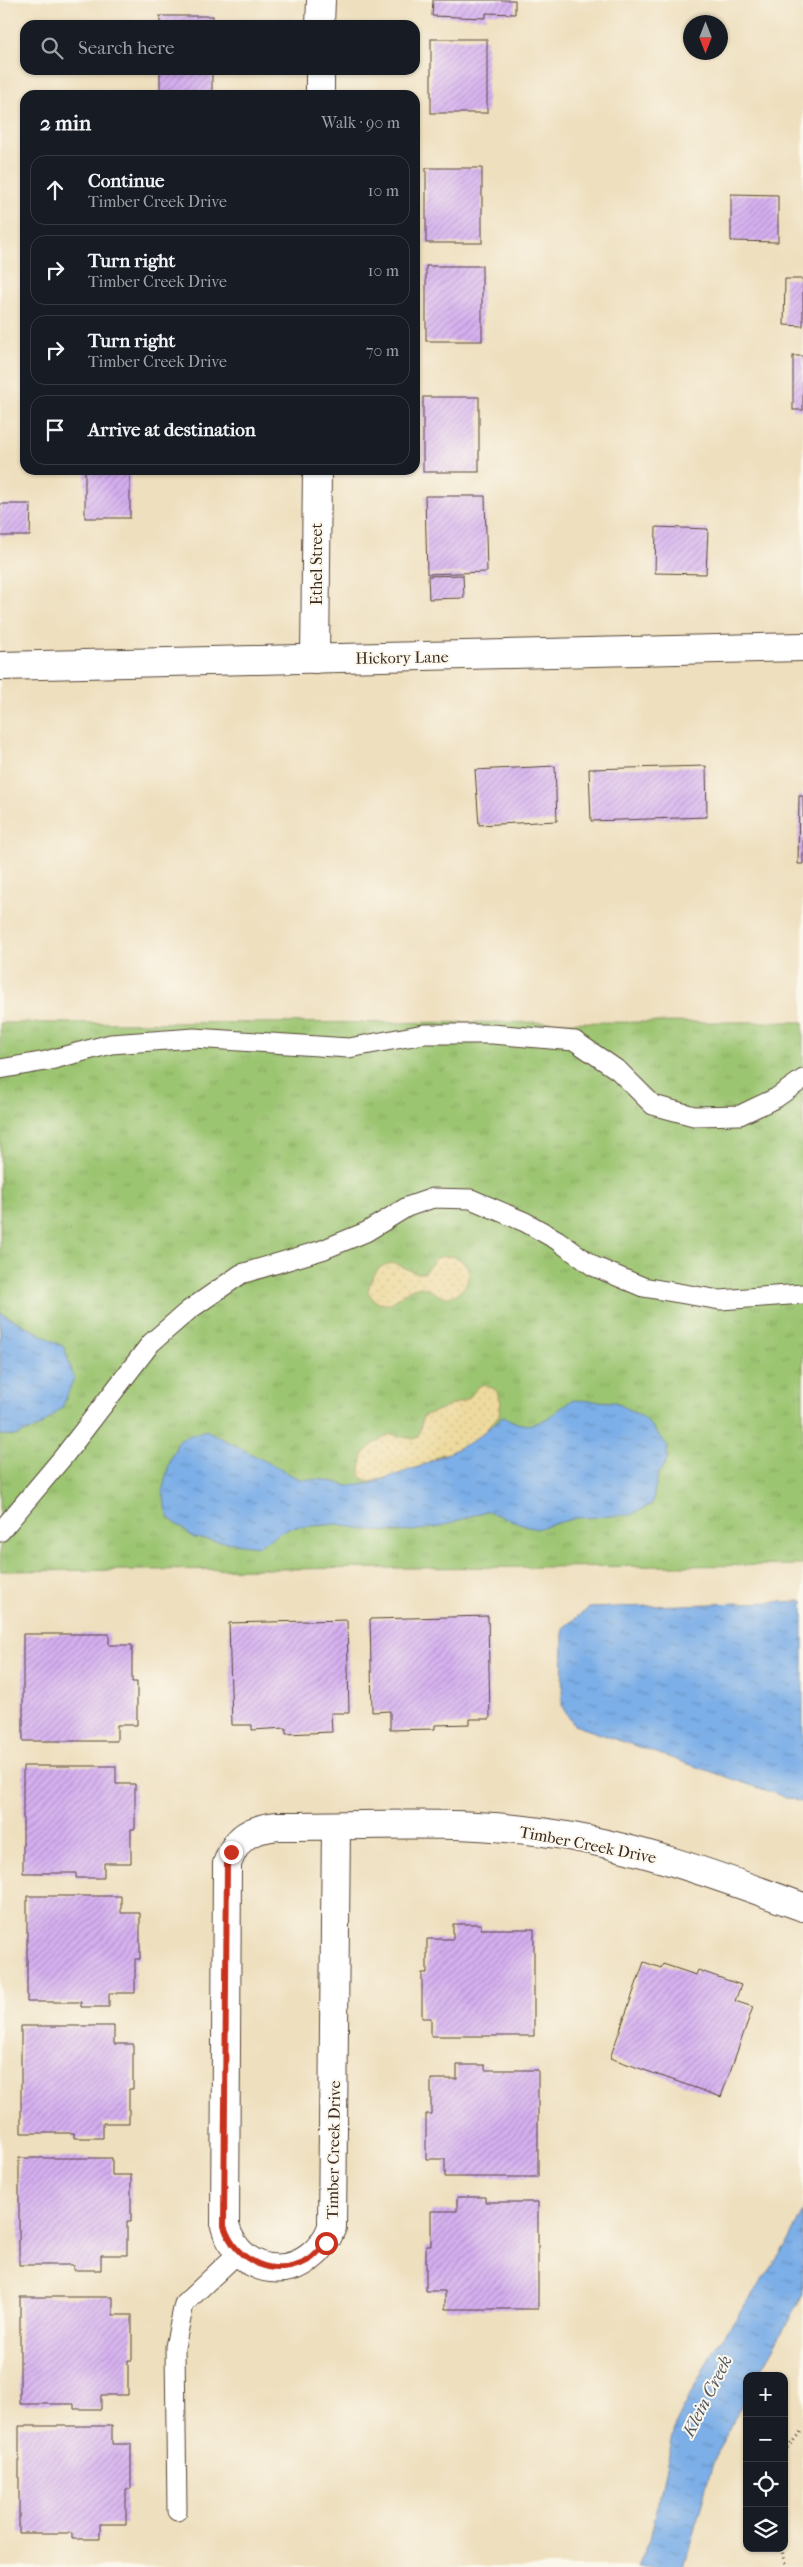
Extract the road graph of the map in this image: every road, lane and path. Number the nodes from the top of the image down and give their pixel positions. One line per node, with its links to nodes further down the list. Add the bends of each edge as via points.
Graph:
1 (320, 0): 2 (street)
2 (320, 20)
3 (320, 75): 4 (street)
4 (320, 90)
5 (317, 475): 7 (street, Ethel Street)
6 (803, 647): 7 (street, Hickory Lane)
7 (315, 659): 8 (street, Hickory Lane)
8 (0, 666)
9 (0, 1069): 10 (lane, via 111,1044 194,1038 349,1048 424,1034 492,1034 575,1041 619,1071 653,1105 694,1116 740,1115 776,1098)
10 (803, 1078)
11 (803, 1294): 12 (lane, via 720,1300 643,1287 593,1266 525,1222 471,1199 434,1198 407,1207 366,1232 331,1246 241,1274 189,1310 151,1343 64,1456)
12 (0, 1532)
13 (336, 1826): 14 (street, Timber Creek Drive, via 465,1825 543,1832 644,1852); 15 (street, Timber Creek Drive, via 332,2227 326,2243 310,2259 292,2267 264,2267); 15 (street, Timber Creek Drive, via 257,1828 241,1838 227,1864 224,2215 228,2237)
14 (803, 1906)
15 (239, 2252): 18 (lane, via 184,2304 175,2348)
16 (803, 2429): 17 (path)
17 (788, 2447)
18 (177, 2511)
19 (782, 2552): 20 (path)
20 (787, 2567)

